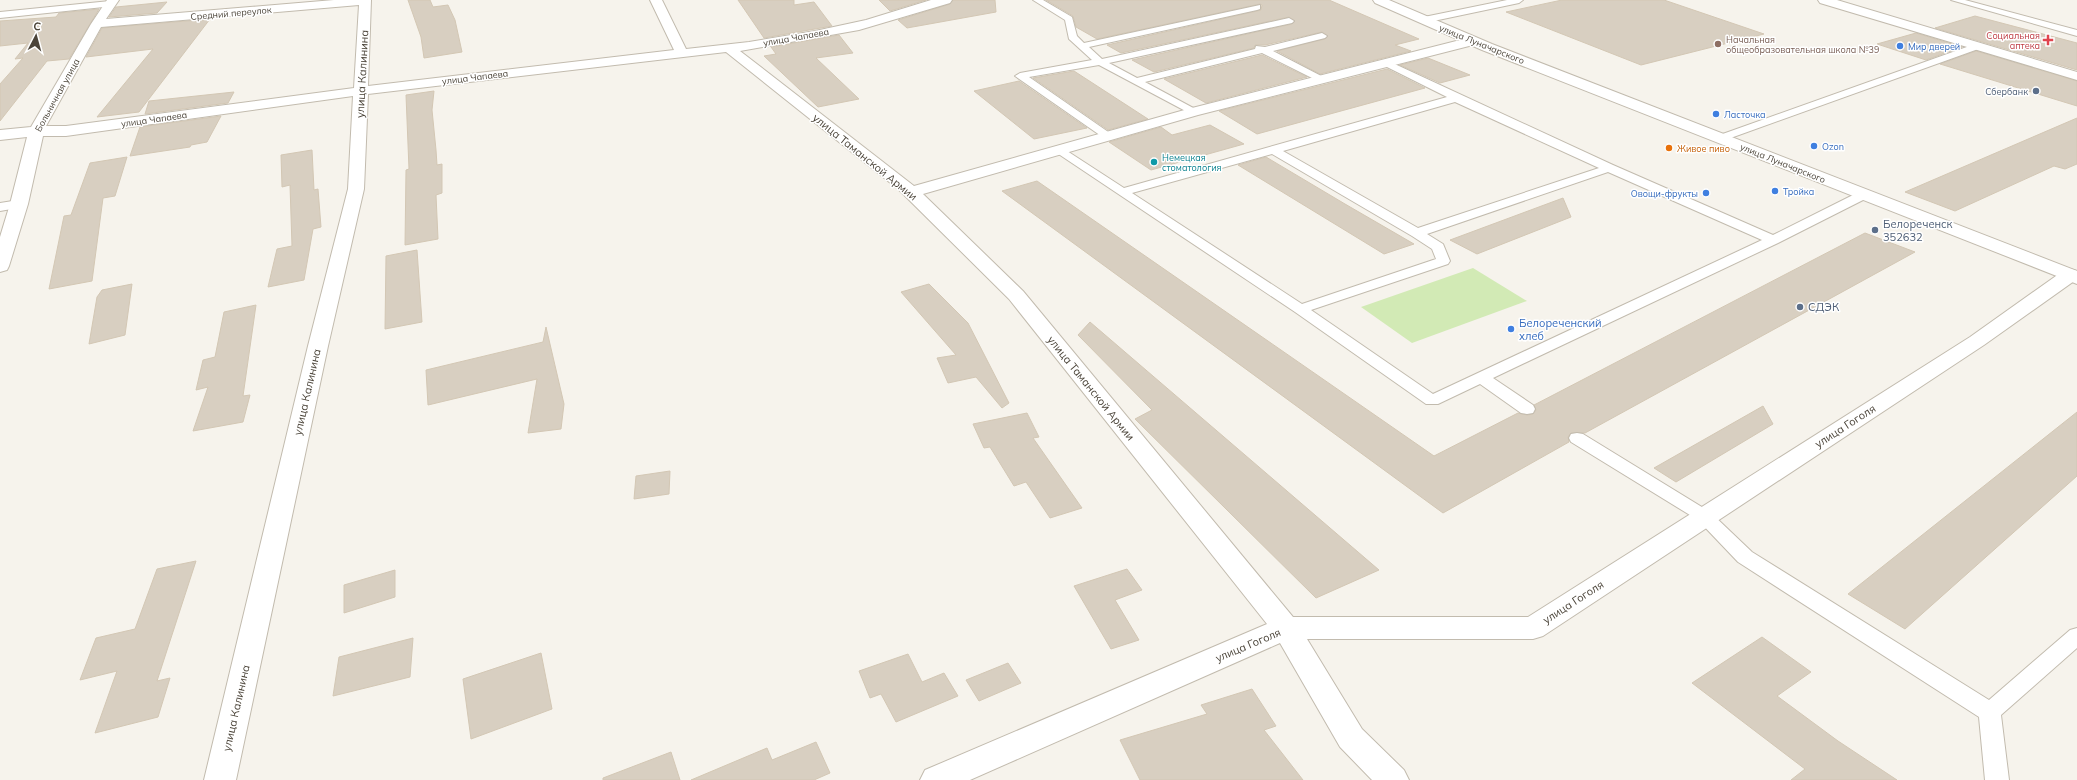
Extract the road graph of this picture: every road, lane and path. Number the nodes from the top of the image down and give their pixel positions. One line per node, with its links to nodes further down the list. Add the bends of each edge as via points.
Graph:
1 (365, 0): 16 (street, Средний переулок); 31 (street, улица Калинина)
2 (656, 0): 25 (street)
3 (946, 0): 10 (street, улица Чапаева)
4 (1037, 0): 21 (lane, via 1069,18 1072,37)
5 (1379, 0): 15 (street, улица Луначарского)
6 (1519, 0): 15 (lane)
7 (1824, 0): 22 (street)
8 (1955, 0): 18 (lane)
9 (111, 2): 12 (lane); 16 (street, Больничная улица)
10 (926, 2): 23 (street, улица Чапаева, via 860,26)
11 (1257, 7): 13 (lane)
12 (0, 15)
13 (1200, 20): 17 (lane); 21 (lane)
14 (1289, 20): 17 (lane)
15 (1424, 20): 20 (street, улица Луначарского)
16 (96, 24): 34 (street, Больничная улица)
17 (1230, 34): 24 (lane); 26 (lane)
18 (2077, 34)
19 (1322, 36): 24 (lane)
20 (1472, 41): 27 (street); 37 (street, улица Луначарского)
21 (1081, 46): 26 (lane)
22 (1978, 46): 28 (street); 37 (lane)
23 (730, 49): 25 (street, улица Чапаева); 41 (street, улица Таманской Армии)
24 (1262, 50): 29 (lane); 30 (lane)
25 (682, 53): 31 (street, улица Чапаева)
26 (1100, 62): 30 (lane); 36 (lane, via 1020,76)
27 (1386, 63): 29 (street); 32 (lane)
28 (2077, 76)
29 (1322, 79): 33 (street)
30 (1137, 81): 33 (lane)
31 (361, 91): 34 (street, улица Чапаева, via 66,131); 58 (street, улица Калинина, via 356,189)
32 (1456, 98): 38 (lane); 40 (lane)
33 (1193, 112): 36 (street)
34 (36, 131): 35 (street, улица Чапаева); 44 (street, Больничная улица)
35 (0, 134)
36 (1108, 136): 39 (street)
37 (1721, 138): 43 (street, улица Луначарского)
38 (1272, 150): 42 (lane); 46 (lane)
39 (1060, 151): 41 (street); 42 (lane)
40 (1608, 168): 46 (lane); 47 (lane)
41 (910, 192): 55 (street, улица Таманской Армии, via 1016,296)
42 (1122, 192): 50 (lane)
43 (1863, 194): 47 (lane); 49 (street, улица Луначарского)
44 (18, 204): 45 (lane); 48 (street, Больничная улица)
45 (0, 208)
46 (1418, 233): 50 (lane, via 1438,247 1443,261)
47 (1773, 240): 51 (lane)
48 (0, 266)
49 (2075, 274): 54 (street, улица Гоголя, via 1977,341)
50 (1300, 309): 51 (lane, via 1432,401)
51 (1482, 378): 52 (lane)
52 (1527, 409)
53 (1577, 438): 54 (lane)
54 (1704, 516): 55 (street, улица Гоголя, via 1533,628); 57 (lane, via 1745,557)
55 (1286, 628): 59 (street, улица Гоголя); 60 (street, улица Таманской Армии, via 1351,738)
56 (2077, 636): 57 (lane)
57 (1990, 712): 61 (lane)
58 (220, 780)
59 (936, 780)
60 (1393, 780)
61 (1997, 780)

